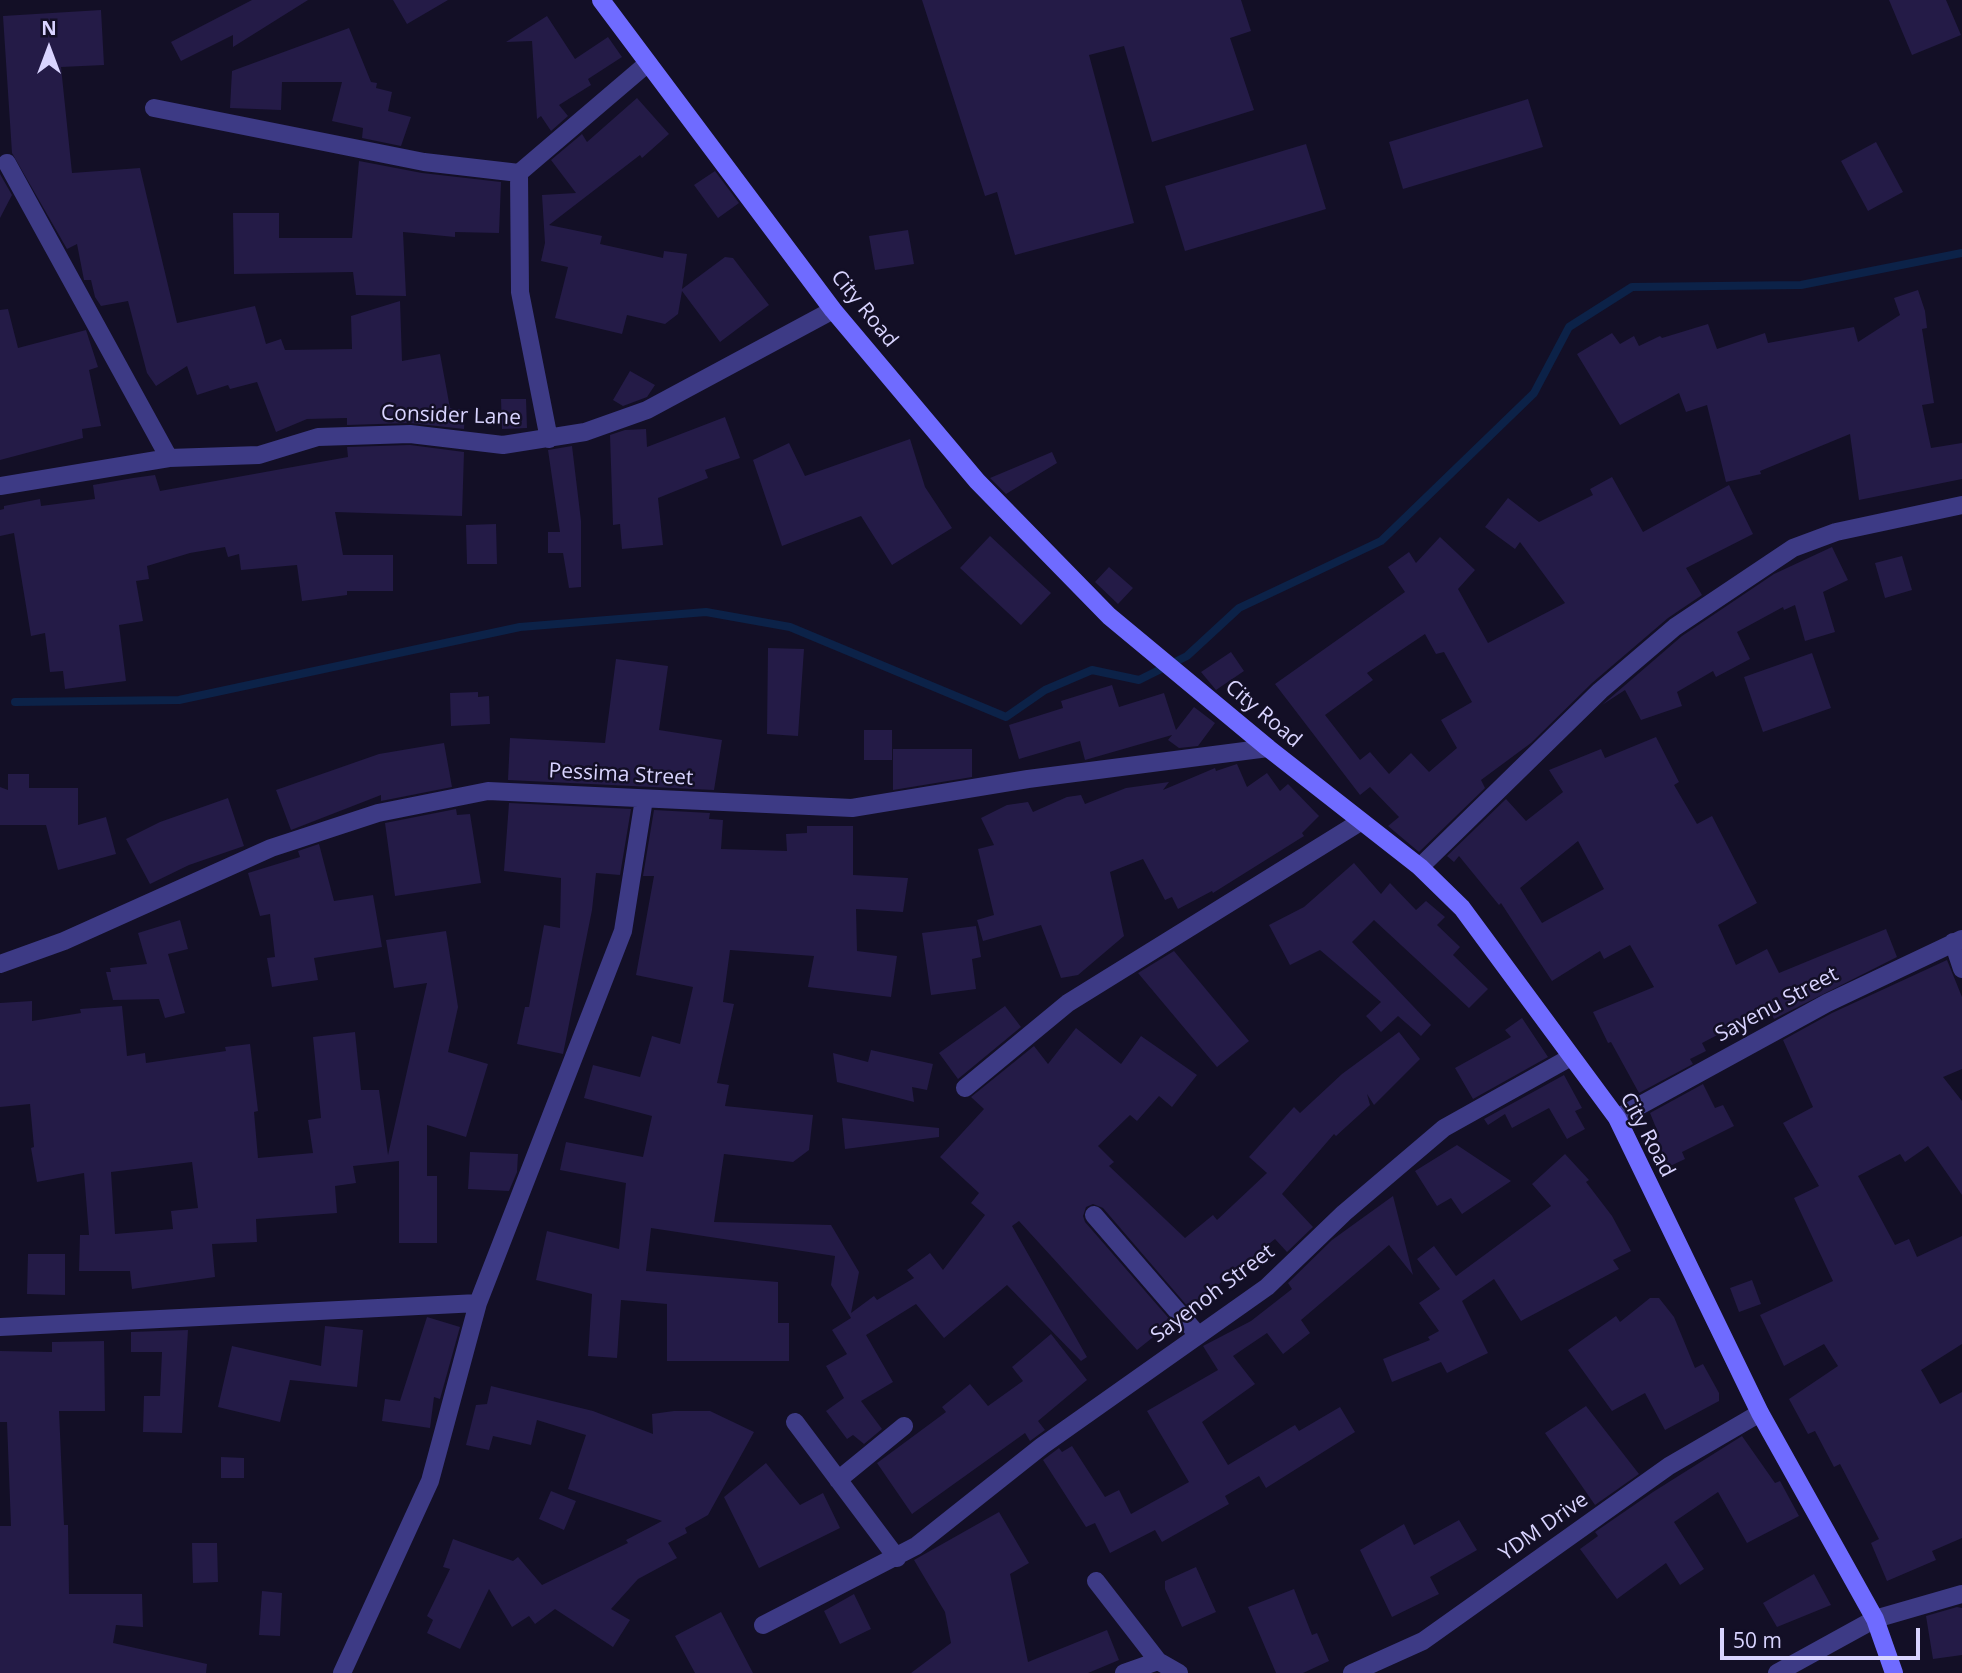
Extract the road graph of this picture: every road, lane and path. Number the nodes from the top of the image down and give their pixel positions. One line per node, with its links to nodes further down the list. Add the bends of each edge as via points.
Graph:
1 (601, 0): 2 (main road, City Road)
2 (648, 63): 5 (street); 6 (main road, City Road)
3 (154, 108): 5 (street, via 424,162)
4 (7, 163): 8 (street)
5 (519, 173): 7 (street, via 520,292)
6 (833, 310): 7 (street, Consider Lane, via 647,410 585,432); 11 (main road, City Road, via 977,481 1109,616)
7 (549, 439): 8 (street, Consider Lane, via 503,445 410,434 318,437 259,455)
8 (169, 458): 9 (street, Consider Lane)
9 (0, 486)
10 (1962, 505): 14 (street, via 1836,531 1794,548 1675,627 1600,691)
11 (1268, 748): 12 (street, Pessima Street, via 1028,779 852,808); 13 (main road, City Road)
12 (645, 799): 16 (street, Pessima Street, via 488,791 378,813 271,848 64,941); 22 (street, via 623,931)
13 (1360, 822): 14 (main road, City Road); 19 (street, via 1068,1003)
14 (1420, 867): 18 (main road, City Road, via 1462,908)
15 (1958, 941): 17 (street); 20 (street, Sayenu Street, via 1827,1003)
16 (0, 964)
17 (1962, 969)
18 (1571, 1056): 20 (main road, City Road); 24 (street, Sayenoh Street, via 1444,1128 1344,1213 1267,1287)
19 (965, 1088)
20 (1617, 1118): 25 (main road, City Road)
21 (1094, 1215): 24 (street)
22 (478, 1303): 23 (street); 35 (street, via 430,1480)
23 (0, 1327)
24 (1198, 1335): 29 (street, Sayenoh Street, via 1042,1446)
25 (1760, 1413): 32 (main road, City Road); 38 (street, YDM Drive, via 1669,1466 1423,1641)
26 (795, 1422): 28 (street)
27 (904, 1426): 28 (street)
28 (838, 1480): 29 (street)
29 (897, 1558): 33 (street, Sayenoh Street)
30 (1096, 1581): 34 (street)
31 (1962, 1594): 32 (street)
32 (1875, 1619): 39 (street); 40 (main road, City Road)
33 (764, 1625)
34 (1158, 1661): 36 (street); 37 (street)
35 (342, 1673)
36 (1124, 1673)
37 (1179, 1673)
38 (1352, 1673)
39 (1777, 1673)
40 (1894, 1673)

